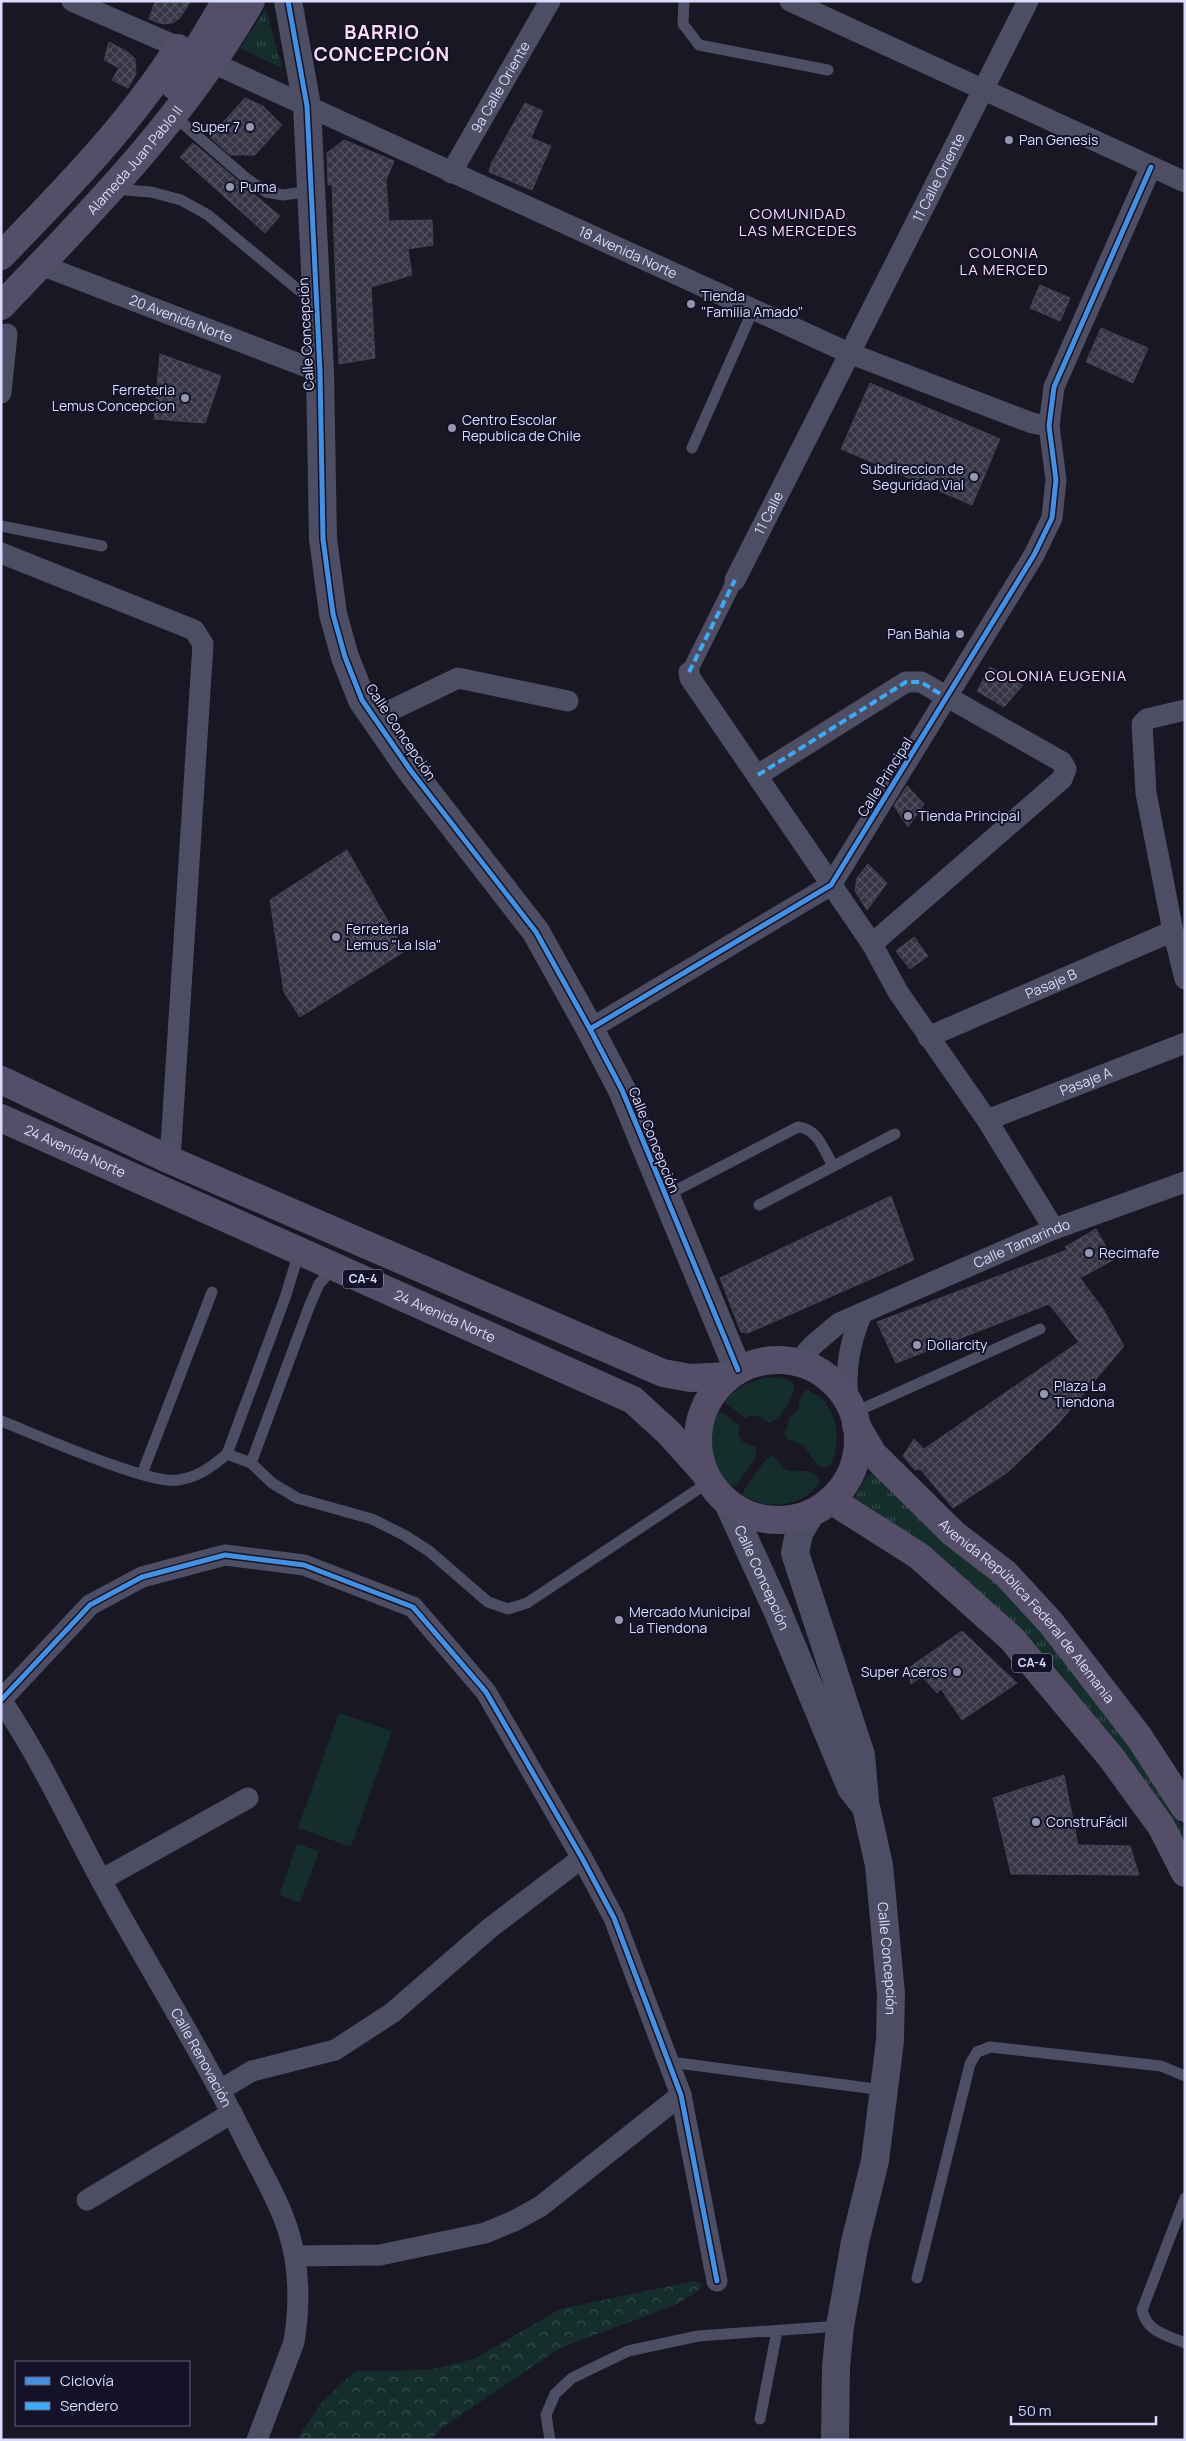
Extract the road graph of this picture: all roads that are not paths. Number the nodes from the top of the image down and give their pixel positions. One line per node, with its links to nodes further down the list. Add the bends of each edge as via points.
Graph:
1 (72, 1): 11 (street)
2 (206, 1): 11 (main road)
3 (226, 1): 24 (main road, via 193,60 143,131)
4 (251, 1): 12 (main road, Alameda Juan Pablo II)
5 (288, 1): 15 (street, Calle Concepción)
6 (550, 1): 18 (street, 9a Calle Oriente)
7 (684, 1): 13 (lane, via 683,24 699,45)
8 (790, 1): 10 (street)
9 (1028, 1): 14 (street, 11 Calle Oriente)
10 (819, 7): 14 (street)
11 (178, 47): 22 (main road, via 126,121)
12 (213, 63): 15 (street, 18 Avenida Norte); 16 (main road, Alameda Juan Pablo II)
13 (828, 70)
14 (983, 90): 17 (street); 29 (street, 11 Calle Oriente)
15 (307, 106): 18 (street, 18 Avenida Norte); 21 (street, Calle Concepción)
16 (174, 116): 20 (main road, Alameda Juan Pablo II); 21 (lane, via 266,192 283,195)
17 (1151, 167): 19 (street); 32 (street, Calle Principal, via 1054,387)
18 (451, 173): 27 (street, 18 Avenida Norte)
19 (1185, 182)
20 (112, 189): 23 (main road, Alameda Juan Pablo II); 26 (lane, via 181,200 208,215)
21 (311, 191): 26 (street, Calle Concepción)
22 (2, 255)
23 (41, 265): 25 (main road, Alameda Juan Pablo II); 30 (street, 20 Avenida Norte)
24 (1, 284)
25 (1, 306)
26 (317, 306): 30 (street, Calle Concepción)
27 (753, 310): 29 (street, 18 Avenida Norte); 33 (lane)
28 (7, 334): 31 (street)
29 (849, 353): 32 (street, 18 Avenida Norte, via 1032,423); 37 (street, 11 Calle)
30 (320, 372): 42 (street, Calle Concepción, via 323,539 334,614 345,657 362,700)
31 (1, 392)
32 (1049, 426): 39 (street, Calle Principal, via 1056,480 1052,518 1034,555)
33 (692, 448)
34 (1, 526): 35 (lane)
35 (102, 546)
36 (1, 553): 55 (street, via 194,630 203,644)
37 (735, 580): 38 (street, 11 Calle)
38 (689, 672): 43 (street, via 690,678)
39 (947, 698): 43 (street, via 921,682 906,682); 44 (street, Calle Principal); 46 (street, via 1062,762 1066,769 1062,779)
40 (568, 701): 42 (street, via 458,678)
41 (1185, 710): 45 (street, via 1146,719 1142,724 1146,793)
42 (375, 718): 48 (street, Calle Concepción, via 411,771 536,932)
43 (758, 775): 44 (street)
44 (831, 885): 46 (street); 48 (street, Calle Principal)
45 (1173, 931): 47 (street); 49 (street, Pasaje B)
46 (872, 944): 49 (street)
47 (1185, 979)
48 (590, 1029): 58 (street, Calle Concepción, via 622,1090)
49 (928, 1037): 53 (street)
50 (1185, 1043): 53 (street, Pasaje A)
51 (1, 1080): 55 (main road, CA-4)
52 (1, 1118): 61 (main road, 24 Avenida Norte / CA-4)
53 (987, 1120): 60 (street)
54 (895, 1134): 56 (lane)
55 (170, 1160): 67 (main road, CA-4, via 663,1373 690,1378)
56 (833, 1166): 58 (lane, via 818,1138 798,1127); 59 (lane)
57 (1185, 1182): 60 (street, Calle Tamarindo)
58 (665, 1196): 67 (street, Calle Concepción)
59 (759, 1205)
60 (1054, 1229): 64 (street, Calle Tamarindo)
61 (299, 1252): 62 (main road, 24 Avenida Norte / CA-4); 70 (lane)
62 (335, 1266): 71 (lane, via 320,1284 309,1307); 73 (main road, 24 Avenida Norte / CA-4, via 633,1400)
63 (212, 1292): 72 (lane)
64 (862, 1313): 66 (street, Calle Tamarindo, via 839,1323); 68 (street, via 848,1355 846,1374)
65 (1040, 1329): 68 (lane)
66 (798, 1362): 67 (main road, CA-4, via 763,1361); 68 (main road, CA-4, via 827,1377)
67 (733, 1373): 73 (main road, CA-4, via 708,1402 699,1424 698,1448)
68 (852, 1413): 75 (main road, via 858,1439 854,1466 846,1481); 79 (main road, Avenida República Federal de Alemania / CA-4, via 873,1454 954,1534 1006,1573 1051,1623 1139,1737)
69 (1, 1421): 72 (lane)
70 (227, 1454): 71 (lane); 72 (lane, via 205,1473 176,1480)
71 (251, 1462): 73 (lane, via 272,1483 297,1498 372,1519 404,1536 429,1551 488,1602 508,1609 527,1603)
72 (142, 1474)
73 (707, 1477): 74 (main road, CA-4)
74 (728, 1503): 75 (main road, CA-4, via 751,1516 769,1520 788,1520); 78 (street, Calle Concepción, via 777,1610 851,1788)
75 (821, 1506): 78 (street, via 799,1533 795,1552 861,1755); 81 (main road, CA-4, via 920,1556 1011,1638 1110,1756 1161,1826)
76 (1, 1700): 80 (street, via 90,1605 142,1577 225,1554 304,1565 413,1607 486,1692); 82 (street, Calle Renovación, via 20,1727)
77 (248, 1798): 82 (street)
78 (866, 1807): 86 (street, Calle Concepción, via 879,1865 891,1994)
79 (1185, 1808)
80 (582, 1858): 83 (street, via 614,1918); 85 (street, via 528,1898 376,2024 335,2050 252,2071)
81 (1185, 1873)
82 (101, 1880): 85 (street, Calle Renovación)
83 (670, 2062): 86 (lane); 87 (street)
84 (1185, 2076): 92 (lane, via 1161,2066 990,2047 977,2052 970,2064)
85 (220, 2090): 88 (street, Calle Renovación)
86 (885, 2091): 94 (street, Calle Concepción, via 875,2161 855,2242)
87 (681, 2095): 91 (street, via 541,2206 514,2221 485,2233 380,2255); 93 (street)
88 (232, 2113): 90 (street); 91 (street, Calle Renovación, via 282,2214)
89 (1185, 2198): 96 (lane, via 1142,2310 1145,2322 1154,2329)
90 (87, 2200)
91 (295, 2256): 98 (street, Calle Renovación, via 299,2294 294,2342)
92 (917, 2278)
93 (717, 2280)
94 (840, 2326): 95 (lane); 100 (street, Calle Concepción)
95 (776, 2331): 97 (lane); 99 (lane, via 698,2336 628,2351 572,2378 555,2394 546,2415)
96 (1185, 2343)
97 (760, 2419)
98 (257, 2440)
99 (550, 2440)
100 (835, 2440)

